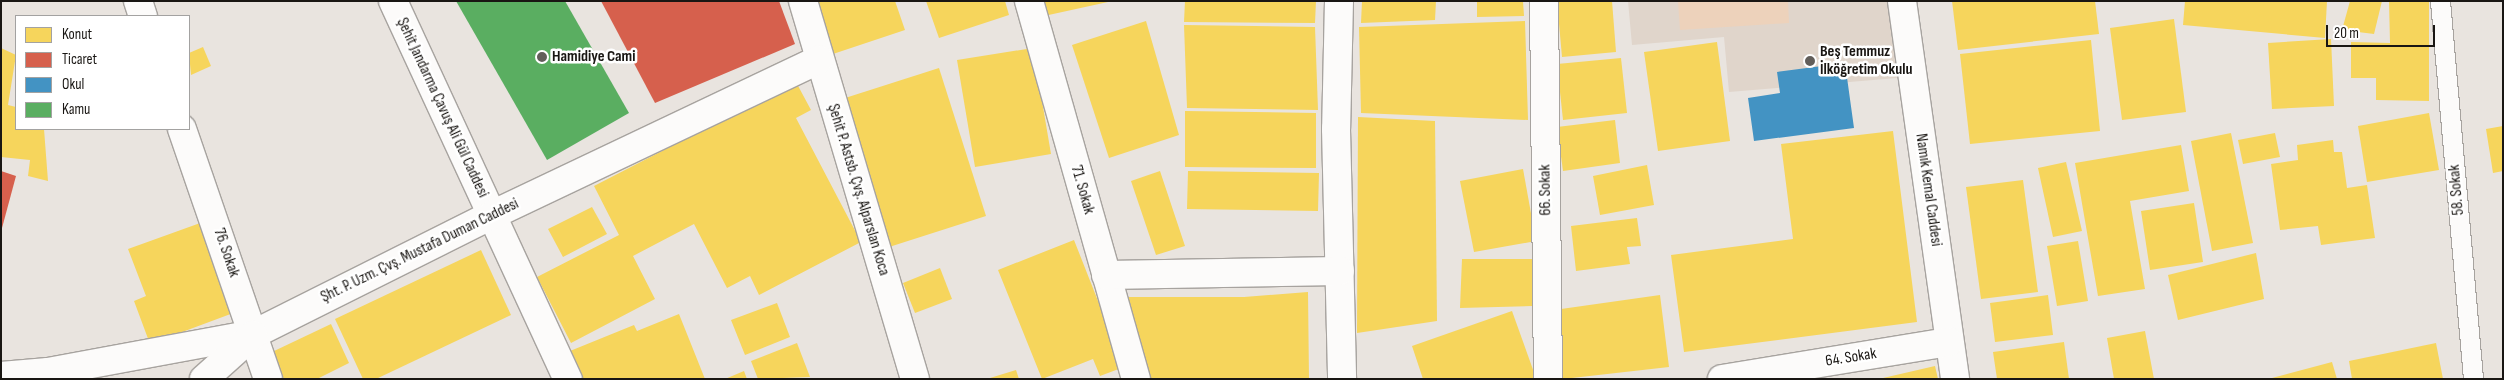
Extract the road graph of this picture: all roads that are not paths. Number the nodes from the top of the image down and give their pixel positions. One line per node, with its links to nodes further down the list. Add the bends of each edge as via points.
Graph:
1 (138, 1): 9 (street)
2 (393, 1): 12 (street, Şehit Jandarma Çavuş Ali Gül Caddesi)
3 (803, 1): 10 (street, Şehit P. Astsb. Çvş. Alparslan Koca)
4 (1029, 1): 14 (street, 71. Sokak)
5 (1339, 1): 13 (street, via 1336,128)
6 (1544, 1): 24 (street, 66. Sokak)
7 (1902, 1): 16 (street, Namık Kemal Caddesi)
8 (2440, 1): 27 (lane, 58. Sokak)
9 (143, 15)
10 (819, 60): 12 (street, Şht. P. Uzm. Çvş. Mustafa Duman Caddesi); 21 (street, Şehit P. Astsb. Çvş. Alparslan Koca)
11 (182, 130): 15 (street, 76. Sokak)
12 (492, 215): 15 (street, Şht. P. Uzm. Çvş. Mustafa Duman Caddesi); 20 (street, Şehit Jandarma Çavuş Ali Gül Caddesi)
13 (1340, 271): 14 (street); 23 (street)
14 (1106, 275): 22 (street, 71. Sokak)
15 (254, 334): 17 (street, Şht. P. Uzm. Çvş. Mustafa Duman Caddesi, via 48,372); 18 (street); 19 (street, 76. Sokak)
16 (1950, 342): 25 (street, 64. Sokak); 26 (street, Namık Kemal Caddesi)
17 (1, 376)
18 (204, 379)
19 (268, 379)
20 (568, 379)
21 (915, 379)
22 (1136, 379)
23 (1342, 379)
24 (1548, 379)
25 (1722, 379)
26 (1955, 379)
27 (2473, 379)

